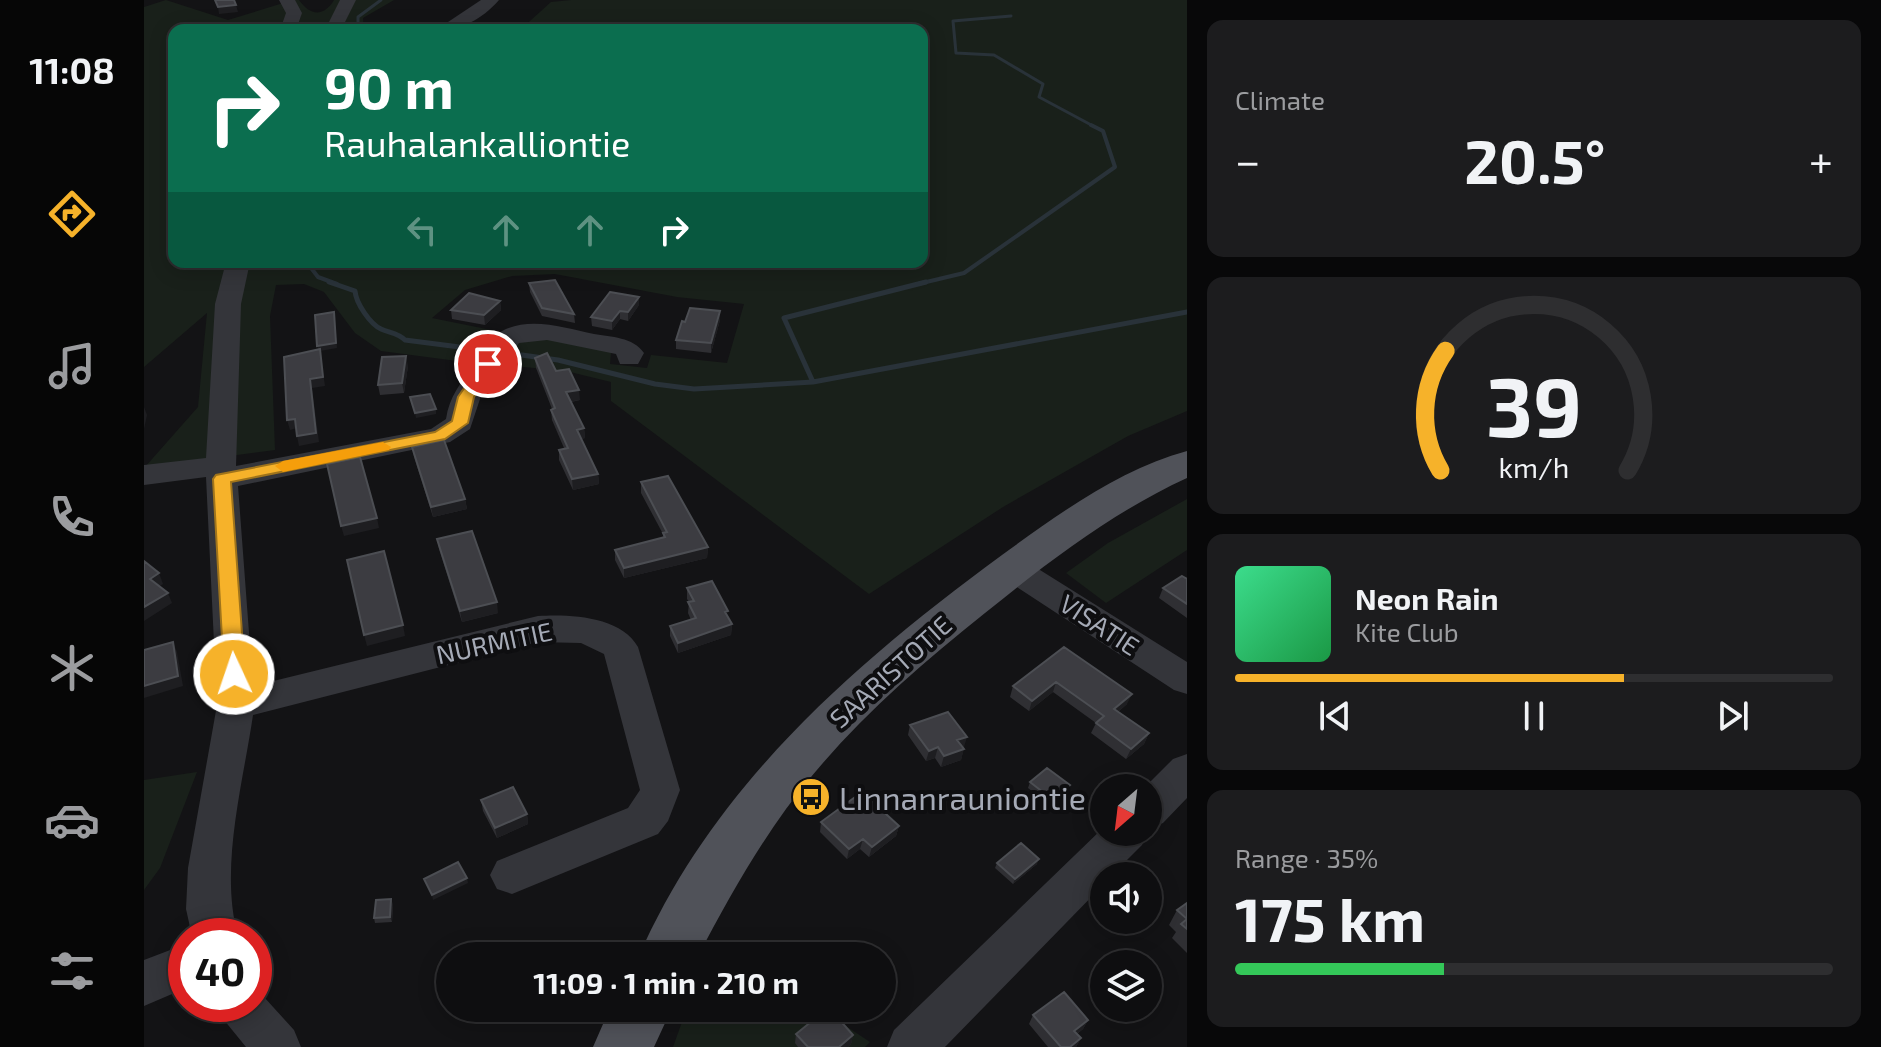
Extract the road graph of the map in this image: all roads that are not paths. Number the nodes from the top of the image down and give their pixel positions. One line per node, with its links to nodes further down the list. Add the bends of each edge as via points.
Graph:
1 (287, 0): 4 (street, via 294,13)
2 (348, 0): 5 (street)
3 (491, 0): 6 (street)
4 (290, 24)
5 (336, 24)
6 (456, 24)
7 (237, 268): 10 (street, via 228,304)
8 (629, 358): 10 (street, via 625,348 547,332 520,333 503,344 470,389 460,423 440,436)
9 (1187, 463): 12 (main road, SAARISTOTIE, via 1073,523)
10 (221, 472): 11 (street); 14 (street)
11 (144, 475)
12 (1012, 568): 13 (street, VISATIE); 20 (main road, SAARISTOTIE, via 908,649 787,771 745,825)
13 (1187, 680)
14 (236, 705): 18 (street, NURMITIE, via 538,629 569,626 606,638 620,647 660,790 653,809 643,821); 19 (street, via 209,868)
15 (1187, 771): 16 (street)
16 (1162, 797)
17 (1113, 846): 27 (street)
18 (512, 875)
19 (210, 918)
20 (676, 942)
21 (168, 973): 22 (street)
22 (144, 983)
23 (256, 1022): 25 (street)
24 (635, 1022): 26 (main road)
25 (277, 1047)
26 (623, 1047)
27 (911, 1047)

